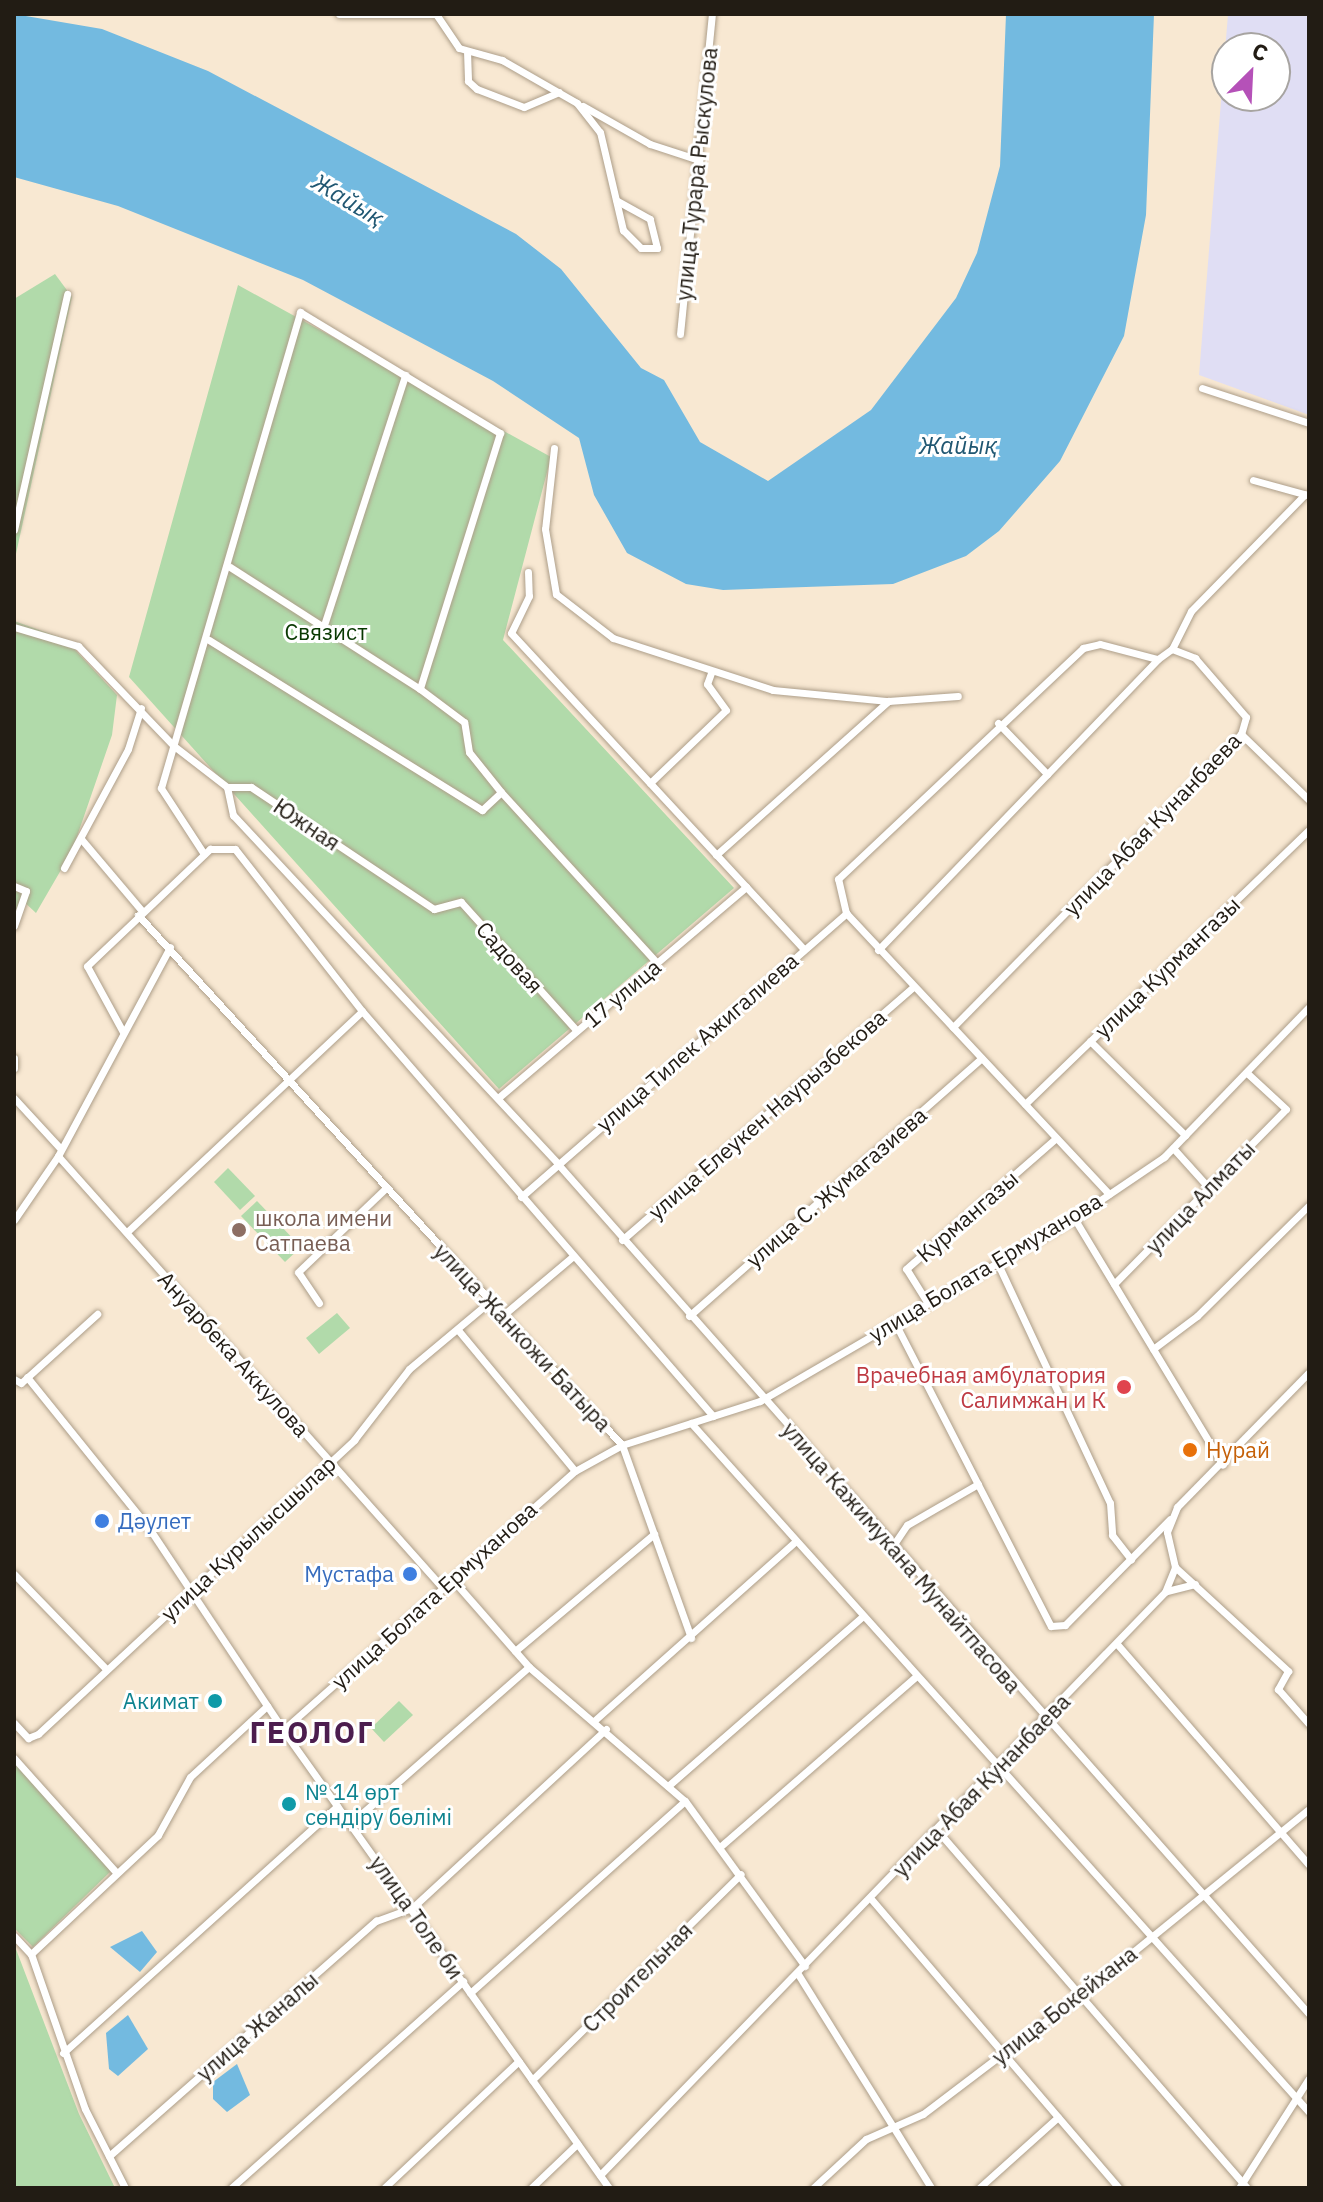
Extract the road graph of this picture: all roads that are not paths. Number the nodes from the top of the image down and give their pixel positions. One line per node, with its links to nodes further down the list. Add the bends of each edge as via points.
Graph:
1 (339, 14): 2 (street)
2 (436, 14): 4 (street, via 451,42)
3 (712, 14): 7 (street, улица Турара Рыскулова)
4 (467, 51): 5 (street, via 502,60); 5 (street, via 468,81 477,89 524,107)
5 (559, 92): 6 (street)
6 (577, 103): 7 (street, via 650,144); 8 (street, via 600,132)
7 (699, 160): 10 (street, улица Турара Рыскулова)
8 (617, 201): 8 (street, via 650,219 657,248 634,245)
9 (67, 294): 17 (street)
10 (680, 334)
11 (405, 375): 18 (street, via 300,312); 20 (street); 26 (street, via 500,433)
12 (1202, 388): 13 (street)
13 (1309, 423)
14 (554, 448): 25 (street, via 545,529 556,594 613,638)
15 (1253, 480): 16 (street)
16 (1307, 495): 23 (street, via 1191,611)
17 (14, 530)
18 (230, 567): 20 (street); 22 (street)
19 (528, 572): 34 (street, via 529,596 511,633)
20 (324, 625): 26 (street)
21 (14, 627): 29 (street, Южная, via 78,646)
22 (209, 640): 32 (street); 36 (street, via 482,810)
23 (1172, 649): 24 (street); 31 (street, улица Абая Кунанбаева, via 1195,658 1246,717)
24 (1158, 659): 30 (street, via 1100,644 1083,648); 33 (street)
25 (711, 673): 28 (street, via 773,690); 34 (street, via 707,684 724,697 726,710)
26 (420, 689): 36 (street, via 464,722 469,752)
27 (958, 696): 28 (street)
28 (888, 701): 41 (street)
29 (141, 708): 32 (street, Южная); 39 (street)
30 (998, 723): 33 (street); 47 (street, via 838,879)
31 (1241, 734): 37 (street); 58 (street, улица Абая Кунанбаева)
32 (174, 746): 35 (street, Южная); 40 (street, via 161,798)
33 (1047, 774): 51 (street)
34 (650, 783): 41 (street)
35 (227, 787): 45 (street, Южная, via 251,787); 68 (street, улица Кажимукана Мунайтпасова, via 233,815)
36 (501, 792): 52 (street)
37 (1309, 800)
38 (1309, 830): 61 (street, улица Курмангазы)
39 (82, 840): 42 (street); 46 (street, улица Жанкожи Батыра)
40 (207, 851): 46 (street); 55 (street, via 235,849)
41 (716, 855): 44 (street)
42 (64, 868)
43 (14, 886): 48 (street, via 26,891)
44 (746, 887): 50 (street); 52 (street, 17 улица)
45 (439, 909): 59 (street, Садовая, via 454,898 461,902)
46 (140, 913): 49 (street, улица Жанкожи Батыра); 60 (street, via 87,966)
47 (846, 913): 50 (street, улица Тилек Ажигалиева); 51 (street)
48 (14, 926)
49 (170, 947): 60 (street); 66 (street, улица Жанкожи Батыра)
50 (804, 949): 74 (street, улица Тилек Ажигалиева)
51 (878, 950): 53 (street)
52 (657, 963): 59 (street, 17 улица)
53 (912, 988): 58 (street); 83 (street, улица Елеукен Наурызбекова)
54 (1309, 1007): 56 (street, улица Болата Ермуханова)
55 (362, 1011): 66 (street); 78 (street)
56 (1301, 1015): 57 (street); 65 (street, улица Болата Ермуханова)
57 (1309, 1022)
58 (953, 1027): 63 (street)
59 (577, 1031): 68 (street, 17 улица)
60 (123, 1032): 73 (street)
61 (1090, 1041): 69 (street, улица Курмангазы); 70 (street)
62 (14, 1058): 64 (street)
63 (982, 1058): 69 (street); 92 (street, улица С. Жумагазиева)
64 (14, 1068)
65 (1246, 1072): 70 (street, улица Болата Ермуханова); 76 (street, улица Алматы, via 1286,1109)
66 (287, 1078): 75 (street, улица Жанкожи Батыра); 82 (street)
67 (14, 1098): 73 (street, Ануарбека Аккулова)
68 (498, 1098): 74 (street, улица Кажимукана Мунайтпасова)
69 (1025, 1104): 71 (street)
70 (1185, 1135): 72 (street, улица Болата Ермуханова)
71 (1056, 1138): 77 (street); 88 (street, Курмангазы, via 906,1269)
72 (1173, 1148): 76 (street); 77 (street, улица Болата Ермуханова)
73 (59, 1152): 81 (street); 82 (street, Ануарбека Аккулова)
74 (557, 1163): 78 (street, улица Тилек Ажигалиева); 83 (street, улица Кажимукана Мунайтпасова)
75 (386, 1188): 87 (street, улица Жанкожи Батыра); 89 (street, via 302,1264 299,1278)
76 (1209, 1188): 86 (street, улица Алматы)
77 (1109, 1194): 80 (street, улица Болата Ермуханова)
78 (521, 1197): 84 (street)
79 (1309, 1205): 95 (street, via 1197,1316)
80 (1074, 1218): 85 (street, улица Болата Ермуханова); 86 (street)
81 (14, 1220)
82 (128, 1231): 103 (street, Ануарбека Аккулова)
83 (622, 1240): 92 (street, улица Кажимукана Мунайтпасова)
84 (572, 1257): 91 (street); 100 (street)
85 (997, 1262): 88 (street, улица Болата Ермуханова); 111 (street, via 1110,1503 1112,1535)
86 (1114, 1284): 95 (street)
87 (489, 1302): 91 (street, улица Жанкожи Батыра); 94 (street, улица Курылысшылар)
88 (927, 1302): 93 (street, улица Болата Ермуханова)
89 (319, 1303)
90 (97, 1314): 97 (street)
91 (502, 1316): 102 (street, улица Жанкожи Батыра)
92 (689, 1316): 99 (street, улица Кажимукана Мунайтпасова)
93 (894, 1321): 99 (street, улица Болата Ермуханова); 106 (street)
94 (458, 1330): 103 (street, улица Курылысшылар, via 409,1369); 105 (street)
95 (1153, 1349): 104 (street)
96 (1309, 1372): 104 (street)
97 (27, 1377): 98 (street); 118 (street, улица Толе би, via 149,1528)
98 (14, 1379)
99 (764, 1398): 100 (street, улица Болата Ермуханова); 110 (street, улица Кажимукана Мунайтпасова)
100 (713, 1416): 101 (street, улица Болата Ермуханова)
101 (691, 1423): 102 (street, улица Болата Ермуханова); 109 (street)
102 (622, 1445): 105 (street, улица Болата Ермуханова); 108 (street, улица Жанкожи Батыра)
103 (330, 1462): 116 (street, Ануарбека Аккулова); 118 (street, улица Курылысшылар)
104 (1223, 1465): 107 (street)
105 (575, 1471): 114 (street, улица Болата Ермуханова)
106 (978, 1484): 110 (street, via 907,1525); 111 (street, via 1057,1630)
107 (1170, 1519): 111 (street); 112 (street, улица Абая Кунанбаева)
108 (654, 1534): 120 (street, улица Жанкожи Батыра); 122 (street)
109 (795, 1542): 119 (street); 120 (street)
110 (892, 1547): 127 (street, улица Кажимукана Мунайтпасова)
111 (1131, 1559)
112 (1175, 1567): 115 (street); 117 (street, улица Абая Кунанбаева)
113 (14, 1574): 124 (street)
114 (452, 1579): 116 (street, улица Болата Ермуханова); 122 (street)
115 (1195, 1584): 117 (street); 130 (street, via 1288,1671 1278,1689)
116 (442, 1587): 132 (street, улица Болата Ермуханова)
117 (1165, 1592): 121 (street, улица Абая Кунанбаева)
118 (190, 1593): 124 (street, улица Курылысшылар); 126 (street, улица Толе би)
119 (862, 1617): 125 (street); 135 (street)
120 (691, 1638): 128 (street)
121 (1117, 1644): 127 (street, улица Абая Кунанбаева); 141 (street)
122 (515, 1651): 123 (street)
123 (529, 1667): 128 (street); 139 (street)
124 (106, 1669): 129 (street, улица Курылысшылар, via 28,1738)
125 (915, 1677): 134 (street); 142 (street)
126 (267, 1706): 132 (street, улица Толе би); 144 (street, via 190,1777 158,1835)
127 (1042, 1719): 134 (street, улица Абая Кунанбаева); 146 (street, улица Кажимукана Мунайтпасова)
128 (595, 1720): 131 (street)
129 (14, 1723)
130 (1309, 1724)
131 (606, 1729): 135 (street); 148 (street)
132 (283, 1730): 137 (street, улица Толе би)
133 (14, 1758): 144 (street)
134 (996, 1766): 140 (street, улица Абая Кунанбаева); 150 (street)
135 (668, 1786): 136 (street)
136 (685, 1801): 142 (street); 155 (street)
137 (337, 1806): 139 (street, улица Толе би); 158 (street)
138 (1309, 1809): 141 (street, улица Бокейхана)
139 (350, 1824): 148 (street, улица Толе би)
140 (937, 1830): 147 (street, улица Абая Кунанбаева); 156 (street)
141 (1280, 1833): 143 (street); 146 (street, улица Бокейхана)
142 (722, 1845): 145 (street)
143 (1309, 1865)
144 (116, 1872): 151 (street)
145 (741, 1874): 152 (street); 162 (street, Строительная)
146 (1201, 1898): 150 (street, улица Бокейхана); 157 (street, улица Кажимукана Мунайтпасова)
147 (872, 1900): 152 (street, улица Абая Кунанбаева); 159 (street)
148 (412, 1908): 154 (street, улица Толе би); 168 (street, улица Жаналы, via 376,1921)
149 (14, 1936): 151 (street)
150 (1151, 1938): 156 (street, улица Бокейхана); 163 (street)
151 (31, 1954): 158 (street)
152 (805, 1966): 153 (street, улица Абая Кунанбаева)
153 (798, 1974): 166 (street); 169 (street, улица Абая Кунанбаева)
154 (463, 1981): 155 (street, улица Толе би); 173 (street)
155 (470, 1993): 160 (street, улица Толе би)
156 (1080, 1995): 159 (street, улица Бокейхана); 170 (street)
157 (1309, 2014)
158 (63, 2053): 168 (street)
159 (1002, 2053): 165 (street); 166 (street, улица Бокейхана, via 923,2114)
160 (519, 2061): 162 (street, улица Толе би); 174 (street)
161 (1309, 2078): 163 (street)
162 (532, 2080): 167 (street, улица Толе би)
163 (1298, 2099): 164 (street); 170 (street)
164 (1309, 2112)
165 (1058, 2117): 171 (street); 179 (street)
166 (890, 2127): 177 (street, улица Бокейхана); 178 (street)
167 (577, 2144): 169 (street, улица Толе би); 175 (street)
168 (109, 2156): 172 (street)
169 (600, 2175): 176 (street, улица Толе би)
170 (1243, 2186)
171 (1117, 2187)
172 (125, 2188)
173 (231, 2188)
174 (384, 2188)
175 (531, 2188)
176 (609, 2188)
177 (813, 2188)
178 (931, 2188)
179 (979, 2188)

